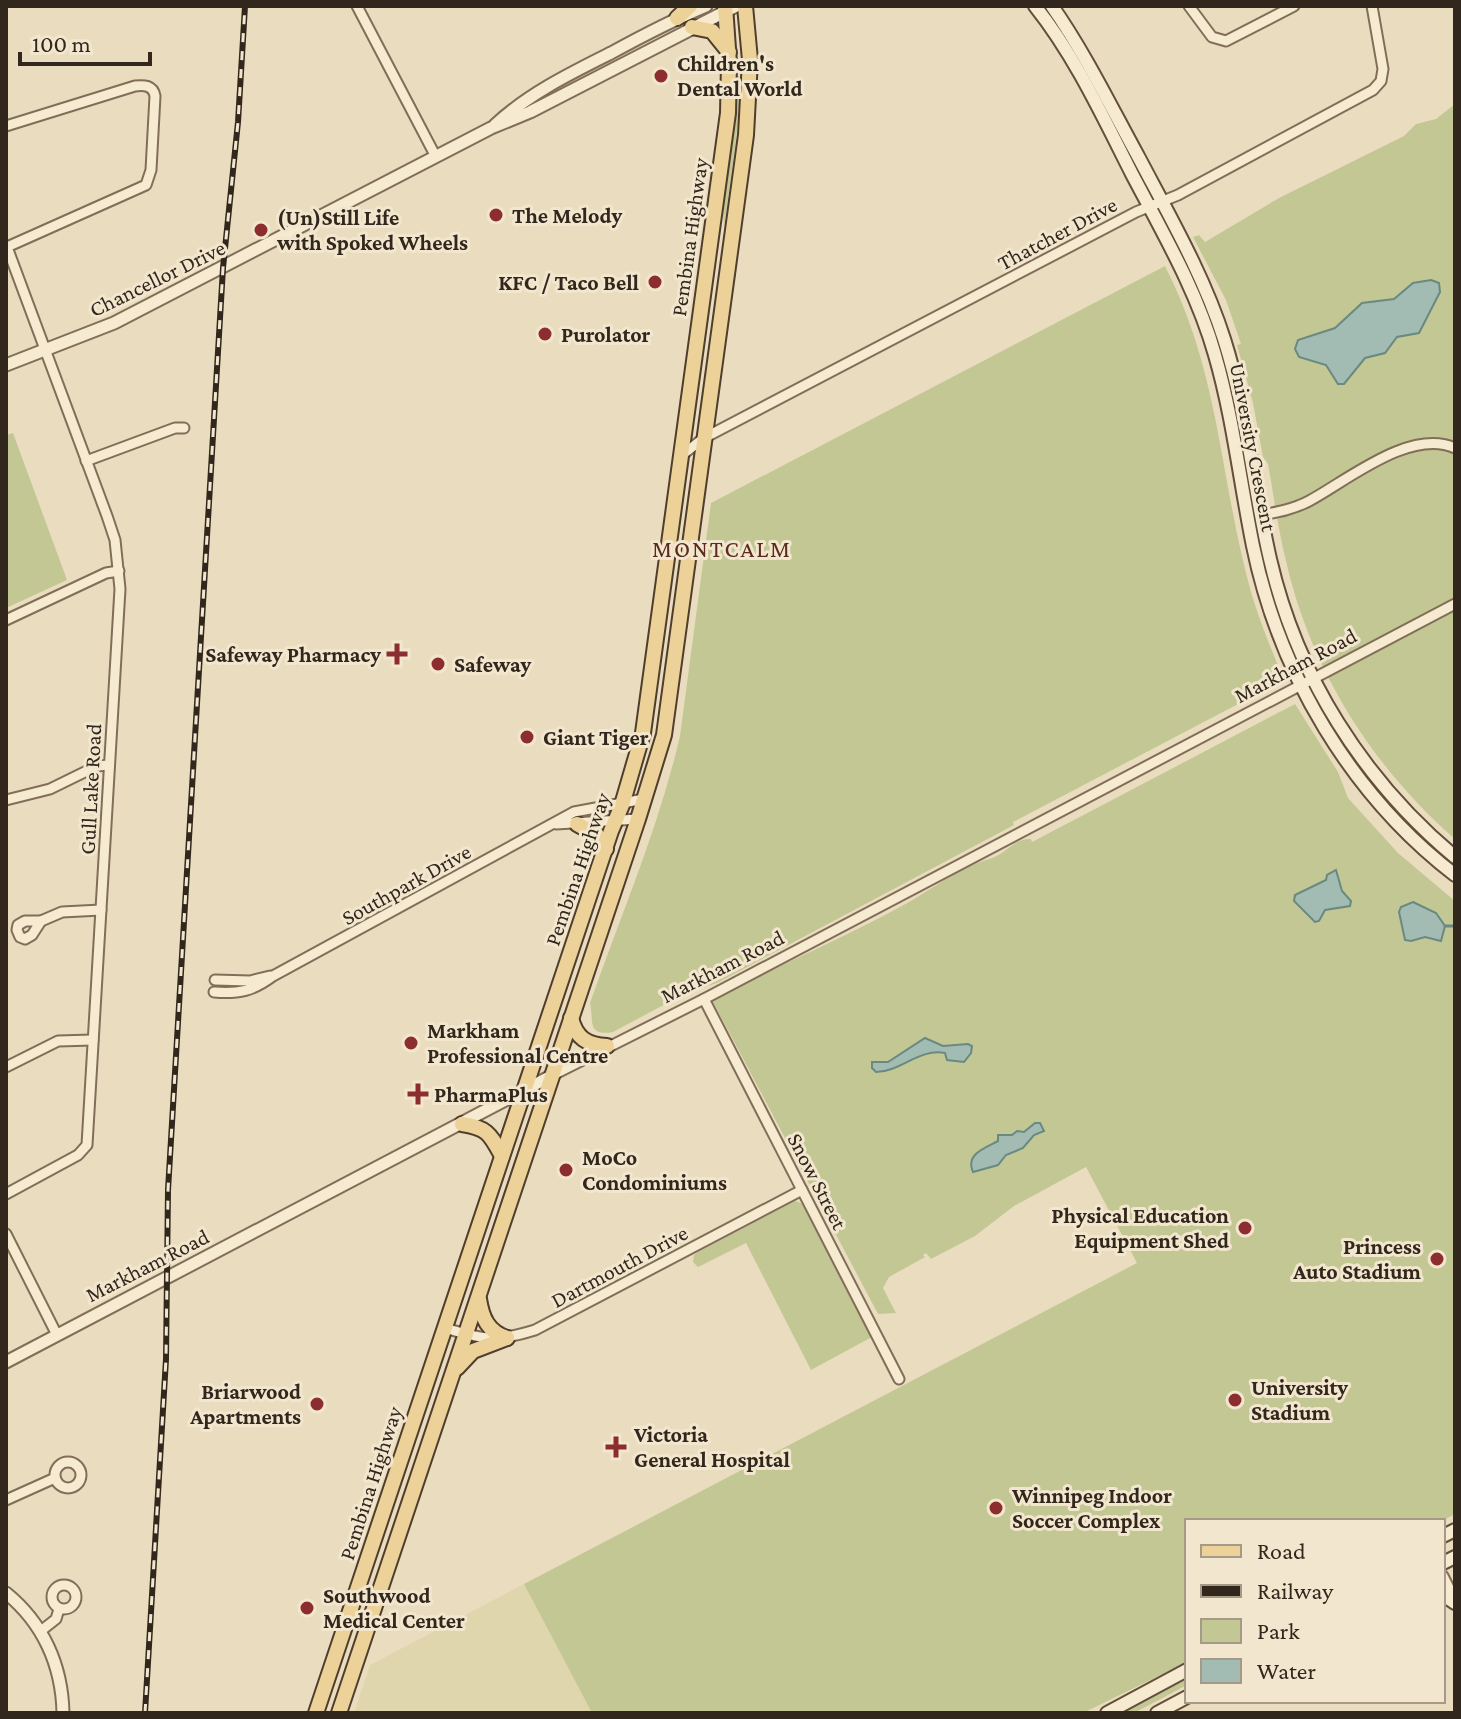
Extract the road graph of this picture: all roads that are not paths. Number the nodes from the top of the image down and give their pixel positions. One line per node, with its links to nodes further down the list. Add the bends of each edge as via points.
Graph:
1 (357, 6): 16 (street)
2 (690, 6): 11 (main road)
3 (706, 6): 11 (street, Chancellor Drive)
4 (745, 6): 23 (main road, Pembina Highway, via 748,109)
5 (1035, 6): 18 (main road, University Crescent, via 1068,53)
6 (1052, 6): 17 (main road, University Crescent, via 1095,74)
7 (1189, 6): 8 (street, via 1212,37 1226,41)
8 (1294, 6)
9 (1372, 6): 17 (street, Thatcher Drive, via 1383,69 1373,90)
10 (729, 8): 12 (street, Chancellor Drive); 13 (main road, Pembina Highway)
11 (677, 18): 15 (street, Chancellor Drive, via 556,82)
12 (692, 27): 13 (main road, via 712,31); 15 (street, Chancellor Drive)
13 (729, 52): 25 (main road, Pembina Highway, via 728,113)
14 (6, 126): 19 (street, via 135,86 150,87 155,96 146,185)
15 (491, 128): 16 (street, Chancellor Drive)
16 (436, 157): 20 (street, Chancellor Drive, via 114,323)
17 (1162, 201): 18 (street, Thatcher Drive); 27 (main road, University Crescent, via 1224,337)
18 (1149, 207): 23 (street, Thatcher Drive); 32 (main road, University Crescent, via 1194,295 1214,351 1258,567)
19 (7, 247): 20 (street, Gull Lake Road)
20 (45, 352): 21 (street, Chancellor Drive); 26 (street, Gull Lake Road)
21 (6, 365)
22 (184, 428): 26 (street)
23 (704, 438): 25 (street, Thatcher Drive); 34 (main road, Pembina Highway, via 664,735)
24 (1455, 448): 27 (street, via 1406,448 1308,502)
25 (682, 455): 36 (main road, Pembina Highway, via 643,733)
26 (86, 461): 28 (street, Gull Lake Road, via 115,540)
27 (1262, 515): 31 (main road, University Crescent, via 1284,608)
28 (119, 571): 30 (street); 33 (street, Gull Lake Road)
29 (1455, 604): 31 (street, Markham Road)
30 (6, 620)
31 (1313, 678): 32 (street, Markham Road); 42 (main road, University Crescent, via 1378,780)
32 (1300, 685): 43 (main road, University Crescent, via 1373,794); 49 (street, Markham Road)
33 (109, 765): 35 (street); 44 (street, Gull Lake Road)
34 (644, 799): 36 (street, Southpark Drive); 37 (main road, Pembina Highway)
35 (6, 800)
36 (622, 805): 38 (main road, Pembina Highway); 39 (street, Southpark Drive, via 574,812)
37 (638, 819): 38 (street, Southpark Drive); 50 (main road, Pembina Highway)
38 (616, 821): 40 (street, Southpark Drive); 41 (main road, Pembina Highway)
39 (556, 824): 40 (street, Southpark Drive); 46 (street, Southpark Drive)
40 (577, 824): 41 (main road, via 597,835)
41 (606, 849): 55 (main road, Pembina Highway)
42 (1455, 857)
43 (1455, 875)
44 (101, 910): 45 (street, via 62,912); 51 (street, Gull Lake Road)
45 (41, 921)
46 (273, 976): 47 (street, Southpark Drive); 48 (street, Southpark Drive, via 242,993)
47 (215, 980)
48 (214, 992)
49 (704, 999): 52 (street, Markham Road); 58 (street, Snow Street)
50 (571, 1018): 52 (main road, via 584,1041); 54 (main road, Pembina Highway)
51 (93, 1040): 53 (street, via 58,1041); 59 (street, Gull Lake Road, via 87,1145)
52 (607, 1046): 54 (street, Markham Road)
53 (6, 1067)
54 (553, 1075): 55 (street, Markham Road); 61 (main road, Pembina Highway)
55 (525, 1090): 56 (street, Markham Road); 57 (main road, Pembina Highway)
56 (462, 1124): 57 (main road, via 488,1133); 64 (street, Markham Road)
57 (502, 1156): 62 (main road, Pembina Highway)
58 (802, 1190): 65 (street, Dartmouth Drive, via 535,1330); 68 (street, Snow Street)
59 (6, 1194)
60 (6, 1234): 64 (street)
61 (478, 1296): 63 (main road, Pembina Highway); 65 (main road, via 487,1325)
62 (445, 1328): 63 (street, Dartmouth Drive); 69 (main road, Pembina Highway)
63 (465, 1334): 65 (street, Dartmouth Drive); 67 (main road, Pembina Highway)
64 (57, 1335): 66 (street, Markham Road)
65 (507, 1338): 67 (main road, via 473,1351)
66 (6, 1362)
67 (452, 1373): 71 (main road, Pembina Highway)
68 (899, 1379)
69 (397, 1471): 71 (main road); 81 (main road, Pembina Highway)
70 (55, 1478): 72 (street)
71 (417, 1480): 82 (main road, Pembina Highway)
72 (6, 1500)
73 (1445, 1580): 75 (street)
74 (6, 1593): 77 (street)
75 (1455, 1602)
76 (59, 1609): 77 (street)
77 (42, 1630): 80 (street, via 56,1668)
78 (1185, 1671): 83 (main road)
79 (1185, 1698): 84 (main road)
80 (63, 1713)
81 (316, 1713)
82 (339, 1713)
83 (1107, 1713)
84 (1157, 1713)

